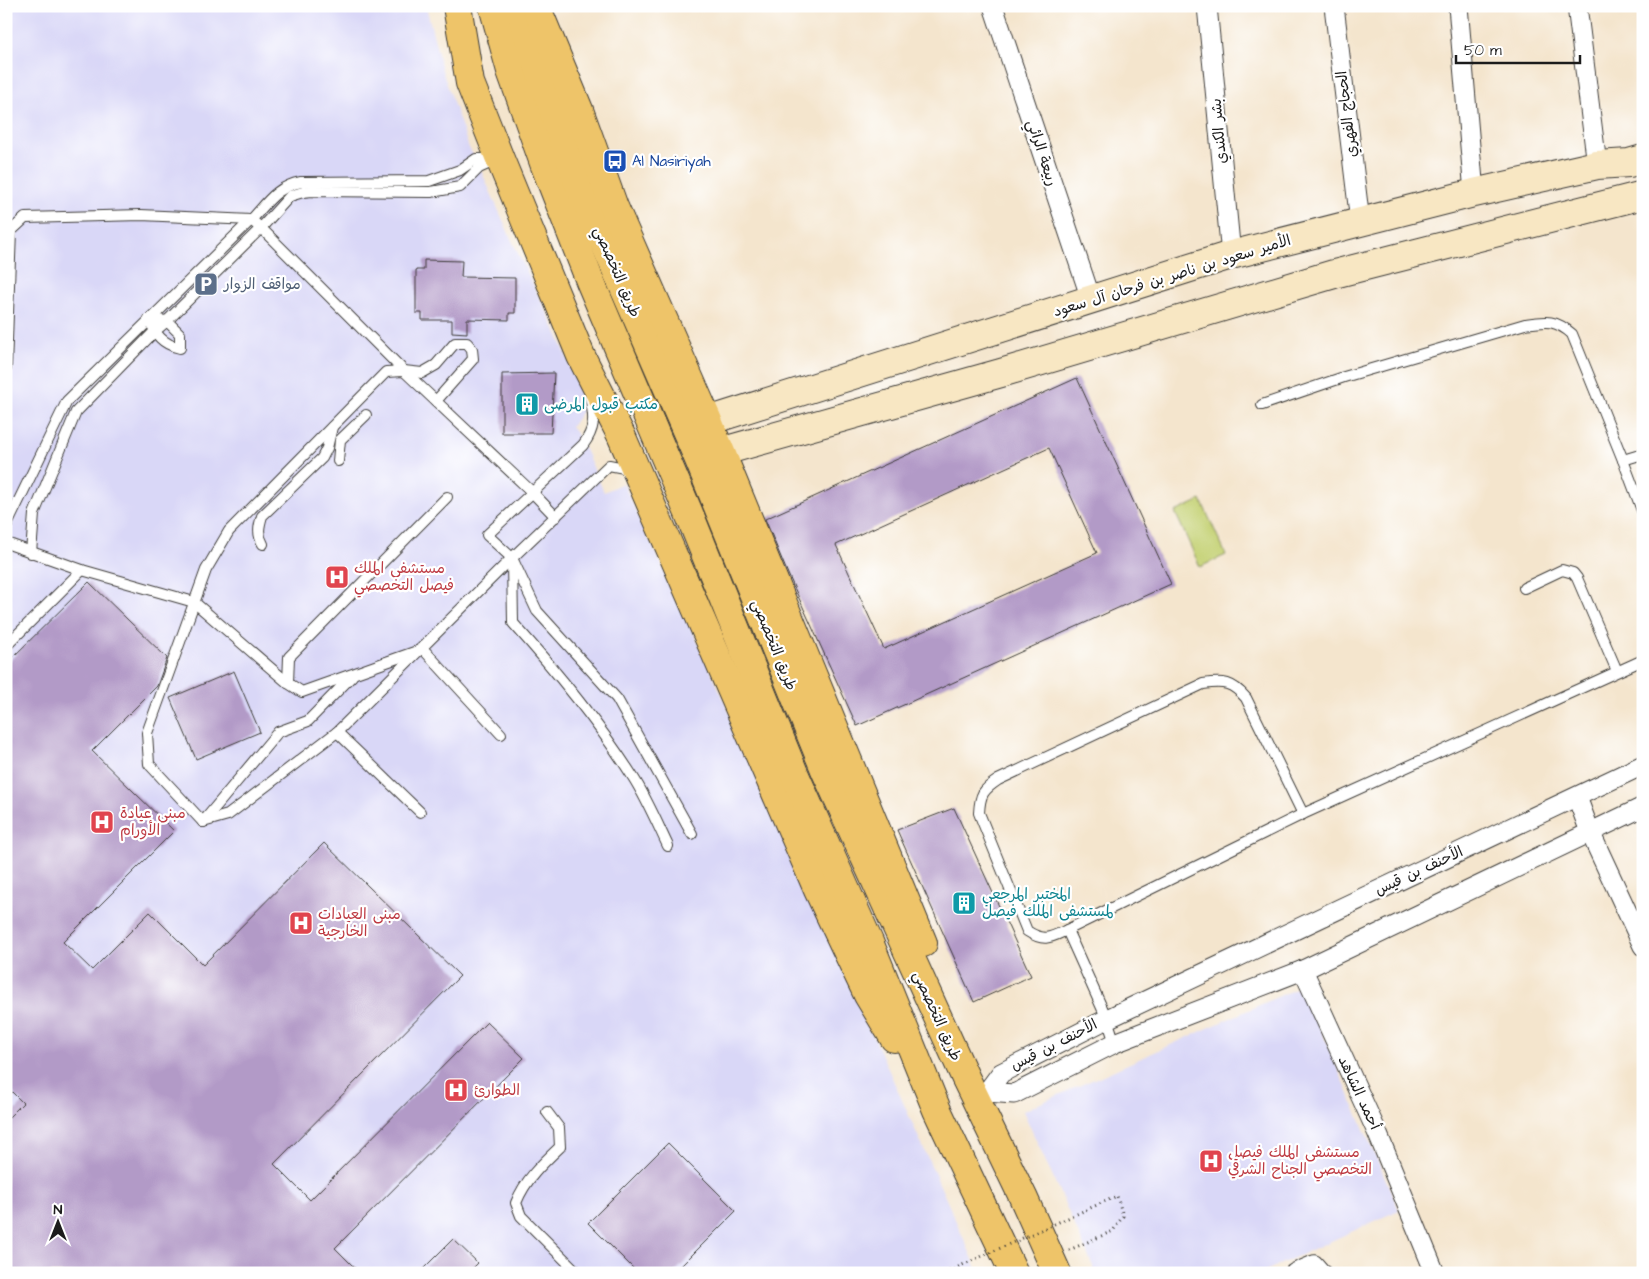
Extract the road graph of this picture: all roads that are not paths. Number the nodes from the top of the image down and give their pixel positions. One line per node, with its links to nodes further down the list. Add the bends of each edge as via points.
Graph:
1 (440, 6): 12 (main road)
2 (457, 6): 12 (main road)
3 (472, 6): 12 (main road)
4 (493, 6): 75 (main road, طريق التخصصي, via 511,71 590,281)
5 (519, 6): 74 (main road, طريق التخصصي, via 578,182 699,460 826,772)
6 (536, 6): 32 (main road, via 614,207)
7 (993, 6): 22 (street, ربيعة الرائي)
8 (1207, 6): 21 (street, بشر الكندي)
9 (1334, 6): 19 (street, الحجاج الفهري)
10 (1458, 6): 16 (street)
11 (1577, 6): 15 (street)
12 (470, 82): 13 (main road)
13 (500, 159): 18 (lane, via 476,159 460,170 429,181 301,182 280,189); 20 (lane, via 479,168 460,186 430,192 303,192 290,196); 26 (main road)
14 (1643, 159): 15 (street, الأمير سعود بن ناصر بن فرحان آل سعود)
15 (1597, 165): 16 (street, الأمير سعود بن ناصر بن فرحان آل سعود)
16 (1474, 193): 19 (street, الأمير سعود بن ناصر بن فرحان آل سعود)
17 (1643, 196): 34 (street, via 1334,274)
18 (251, 220): 20 (lane); 23 (lane); 27 (lane, via 141,215 25,218 11,231)
19 (1360, 222): 21 (street, الأمير سعود بن ناصر بن فرحان آل سعود)
20 (261, 228): 24 (lane); 28 (lane)
21 (1231, 255): 22 (street, الأمير سعود بن ناصر بن فرحان آل سعود)
22 (1091, 299): 32 (street, الأمير سعود بن ناصر بن فرحان آل سعود)
23 (150, 319): 24 (lane); 25 (lane); 44 (lane, via 67,401)
24 (167, 321): 25 (lane); 25 (lane, via 180,334 180,348 168,345)
25 (154, 332): 47 (lane, via 76,412 34,514)
26 (581, 356): 38 (lane, via 594,413 592,434); 40 (main road)
27 (6, 368)
28 (404, 371): 29 (lane); 29 (lane, via 422,373 436,365 456,343 466,343 472,349 473,359); 33 (lane, via 386,372)
29 (436, 401): 38 (lane)
30 (1262, 405): 36 (lane, via 1353,374 1525,324 1546,321 1561,325 1572,334)
31 (366, 415): 37 (lane, via 340,440)
32 (708, 421): 34 (main road)
33 (332, 426): 46 (lane, via 328,448 322,458 262,516 258,528); 51 (lane, via 229,531 206,570)
34 (720, 452): 74 (main road, via 913,919)
35 (1643, 454): 36 (lane)
36 (1623, 460): 42 (lane)
37 (338, 462)
38 (532, 492): 43 (lane); 48 (lane, via 487,535)
39 (447, 497): 57 (lane, via 290,657)
40 (650, 502): 43 (lane, via 624,468 609,465); 75 (main road, via 847,952 868,995)
41 (6, 506): 44 (lane)
42 (1643, 513)
43 (556, 517): 48 (lane)
44 (8, 523)
45 (6, 543): 47 (lane)
46 (263, 544)
47 (30, 553): 49 (lane)
48 (512, 558): 53 (lane); 67 (lane, via 537,611 617,699); 68 (lane, via 512,623 581,702 634,779)
49 (82, 570): 51 (lane); 52 (lane)
50 (1524, 588): 55 (lane, via 1562,570 1573,573)
51 (194, 602): 57 (lane); 65 (lane, via 147,733 149,764)
52 (6, 646)
53 (422, 649): 56 (lane); 58 (lane); 59 (lane)
54 (1643, 660): 55 (lane)
55 (1617, 671): 64 (lane)
56 (355, 673): 57 (lane, via 302,692); 65 (lane, via 308,722 278,732)
57 (288, 683)
58 (337, 732): 63 (lane); 65 (lane, via 228,815)
59 (502, 734)
60 (1643, 765): 61 (street, الأحنف بن قيس)
61 (1577, 797): 66 (street); 72 (street, الأحنف بن قيس)
62 (1643, 806): 66 (street, الأحنف بن قيس)
63 (420, 812)
64 (1303, 814): 69 (lane); 69 (lane, via 1246,698 1236,686 1221,682 1204,684 998,780 986,789 980,799 979,812 1027,931 1038,938 1049,938)
65 (203, 822)
66 (1590, 832): 70 (street); 71 (street, الأحنف بن قيس)
67 (692, 834)
68 (668, 846)
69 (1067, 930): 72 (lane)
70 (1643, 946)
71 (1303, 970): 73 (street, الأحنف بن قيس); 82 (street, أحمد الشاهد, via 1378,1132)
72 (1107, 1019): 73 (lane); 74 (street, الأحنف بن قيس)
73 (1115, 1043): 74 (street, الأحنف بن قيس, via 1014,1094)
74 (977, 1086): 77 (main road, طريق التخصصي)
75 (937, 1110): 79 (main road, طريق التخصصي)
76 (548, 1112): 78 (lane, via 559,1128 560,1147 539,1167 521,1190 516,1203 521,1216)
77 (1054, 1266)
78 (578, 1273)
79 (1014, 1273)
80 (1295, 1273): 81 (street, via 1314,1265)
81 (1321, 1273)
82 (1435, 1273)

